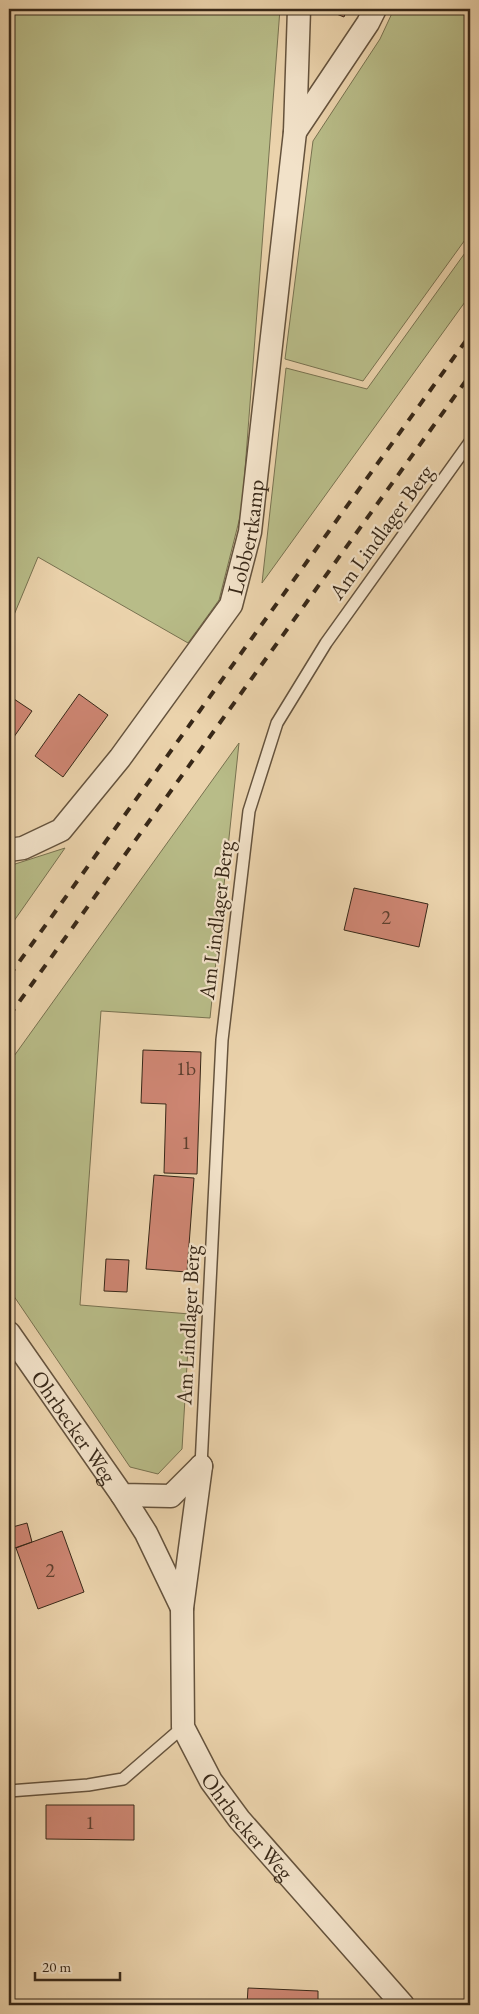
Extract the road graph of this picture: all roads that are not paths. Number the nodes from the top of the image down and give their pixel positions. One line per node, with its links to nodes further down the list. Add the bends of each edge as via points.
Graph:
1 (299, 9): 3 (street, Lobbertkamp)
2 (375, 9): 3 (street, Lobbertkamp)
3 (295, 132): 5 (street, Lobbertkamp, via 250,532 231,605 120,758 61,830 23,848)
4 (470, 442): 7 (lane, Am Lindlager Berg, via 326,643 277,723 249,811 222,1040)
5 (9, 850)
6 (9, 1333): 8 (street, Ohrbecker Weg)
7 (201, 1466): 8 (street, Ohrbecker Weg, via 171,1496); 9 (street, Ohrbecker Weg)
8 (122, 1495): 9 (street, Ohrbecker Weg, via 146,1533)
9 (182, 1608): 10 (street, Ohrbecker Weg)
10 (184, 1727): 11 (lane, via 123,1779); 12 (street, Ohrbecker Weg, via 211,1781 239,1819)
11 (9, 1791)
12 (403, 2005)

